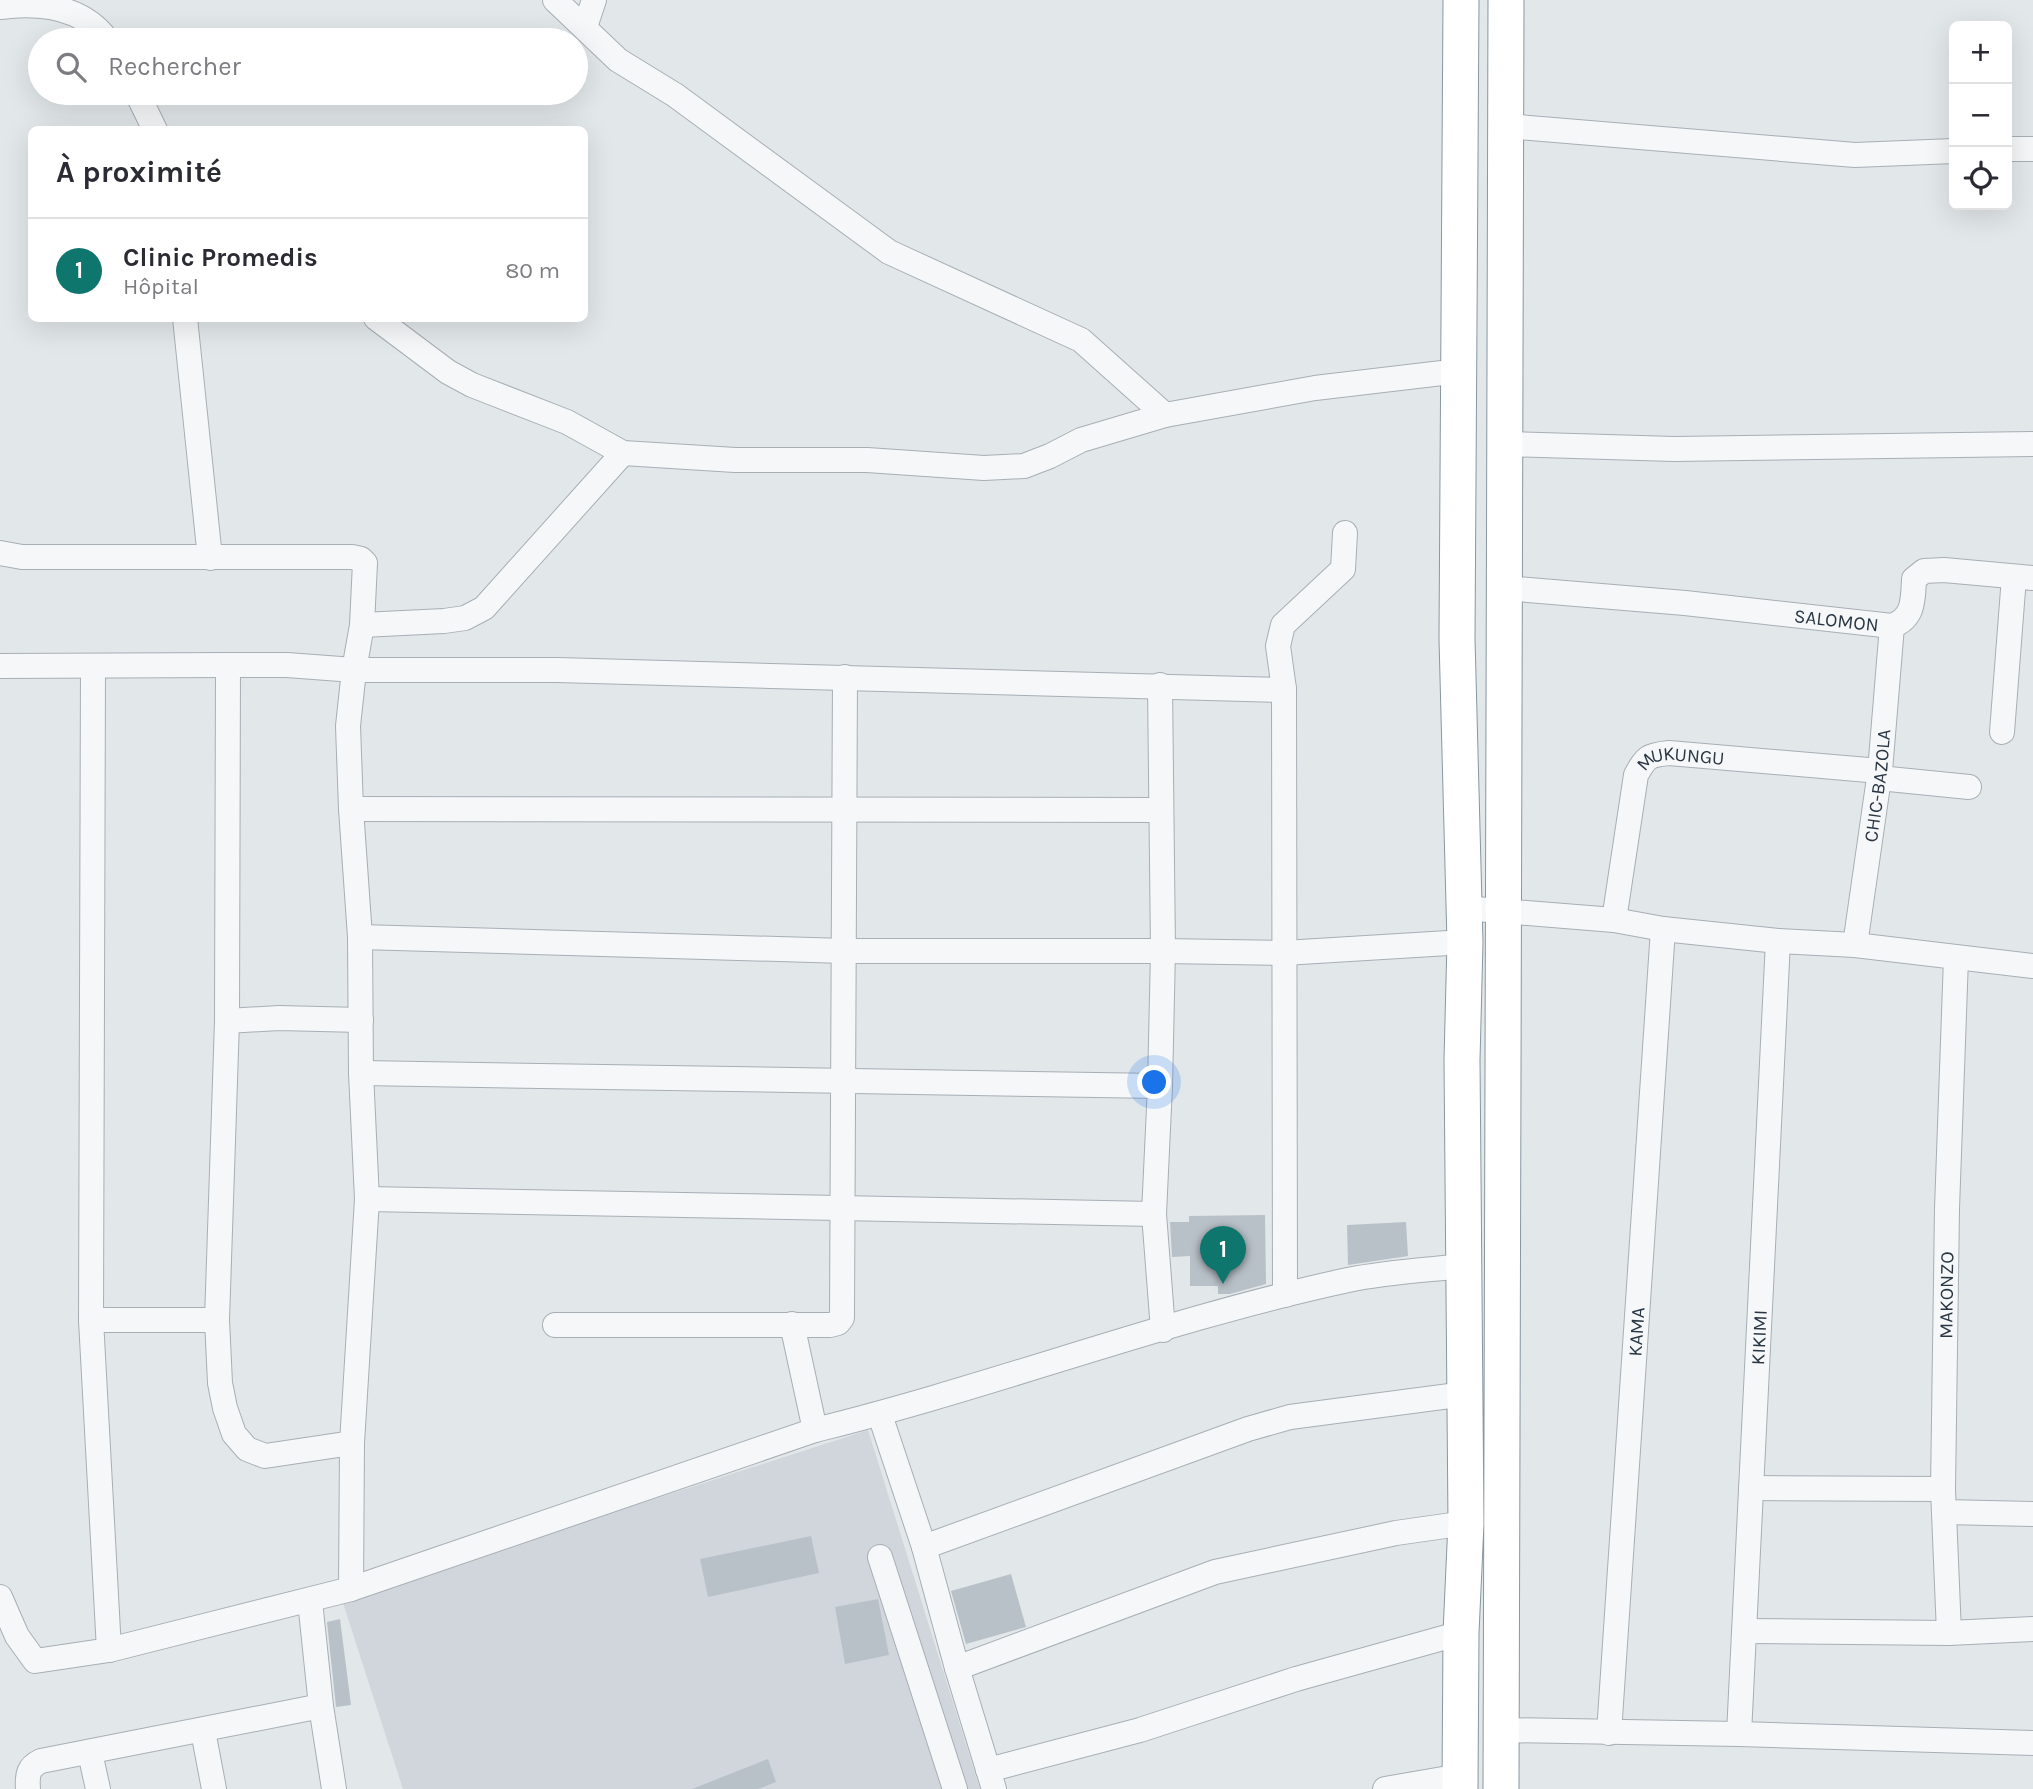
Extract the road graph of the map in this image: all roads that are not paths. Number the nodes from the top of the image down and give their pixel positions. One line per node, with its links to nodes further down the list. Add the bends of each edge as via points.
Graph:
1 (555, 0): 6 (street)
2 (594, 0): 6 (street)
3 (1461, 0): 17 (highway)
4 (1506, 0): 11 (highway)
5 (0, 7): 7 (street, via 60,8 87,19)
6 (585, 27)
7 (96, 28)
8 (588, 30): 18 (street, via 618,60 675,95 889,252 1080,341)
9 (143, 105): 10 (street)
10 (153, 126)
11 (1506, 126): 14 (street, via 1855,155); 19 (highway)
12 (2012, 149): 13 (street)
13 (2033, 149)
14 (1949, 151)
15 (185, 322): 24 (street)
16 (381, 322): 21 (street, via 448,372 567,422)
17 (1459, 371): 18 (street, via 1315,388); 42 (highway)
18 (1165, 415): 21 (street, via 1081,440 1024,466)
19 (1505, 444): 20 (street, via 1674,449); 26 (highway)
20 (2033, 444)
21 (623, 453): 27 (street, via 484,608 454,620)
22 (1345, 533): 35 (street, via 1343,569 1283,625 1279,646)
23 (0, 553): 24 (street)
24 (210, 558): 27 (street, via 361,559 366,571)
25 (2023, 578): 28 (street, SALOMON, via 1924,571 1914,579 1909,614); 36 (street)
26 (1504, 588): 28 (street, SALOMON); 43 (highway)
27 (362, 625): 32 (street)
28 (1892, 626): 37 (street, CHIC-BAZOLA)
29 (229, 665): 31 (street); 32 (street); 56 (street)
30 (0, 666): 31 (street)
31 (93, 666): 65 (street)
32 (354, 670): 33 (street); 39 (street, via 348,726)
33 (845, 677): 34 (street); 41 (street)
34 (1160, 685): 35 (street); 40 (street)
35 (1284, 689): 52 (street)
36 (2002, 732)
37 (1880, 775): 38 (street); 44 (street, MUKUNGU, via 1669,753 1644,759 1636,775); 49 (street, CHIC-BAZOLA)
38 (1969, 787)
39 (351, 809): 41 (street); 46 (street)
40 (1161, 810): 41 (street); 51 (street)
41 (845, 812): 50 (street)
42 (1464, 908): 43 (street); 48 (highway)
43 (1502, 910): 44 (street); 90 (highway)
44 (1614, 920): 45 (street)
45 (1663, 929): 47 (street); 92 (street, KAMA)
46 (360, 937): 50 (street); 55 (street)
47 (1778, 941): 49 (street); 74 (street, KIKIMI)
48 (1465, 942): 52 (street); 63 (highway)
49 (1855, 945): 53 (street)
50 (845, 951): 51 (street); 58 (street)
51 (1163, 951): 52 (street); 59 (street)
52 (1284, 953): 64 (street)
53 (1956, 958): 54 (street); 75 (street, MAKONZO)
54 (2033, 965)
55 (361, 1020): 56 (street); 57 (street)
56 (227, 1021): 66 (street)
57 (361, 1073): 58 (street); 60 (street)
58 (844, 1082): 59 (street); 61 (street)
59 (1160, 1086): 62 (street)
60 (367, 1199): 61 (street); 73 (street)
61 (844, 1209): 62 (street); 67 (street, via 842,1318 830,1325)
62 (1154, 1214): 69 (street)
63 (1464, 1266): 64 (street, via 1351,1280); 70 (highway)
64 (1285, 1295): 69 (street)
65 (91, 1320): 66 (street); 87 (street)
66 (217, 1320): 73 (street, via 225,1408 234,1434 247,1449 265,1456)
67 (792, 1324): 68 (street); 72 (street)
68 (555, 1325)
69 (1163, 1330): 71 (street)
70 (1465, 1394): 77 (highway); 78 (street, via 1290,1417)
71 (880, 1415): 72 (street); 78 (street)
72 (815, 1430): 80 (street)
73 (352, 1443): 80 (street)
74 (1751, 1488): 75 (street); 84 (street, KIKIMI)
75 (1944, 1501): 76 (street); 86 (street, MAKONZO)
76 (2033, 1514)
77 (1466, 1522): 85 (highway); 88 (street, via 1215,1572)
78 (924, 1547): 88 (street)
79 (880, 1557): 102 (street)
80 (351, 1589): 82 (street)
81 (0, 1597): 87 (street, via 17,1636 35,1661)
82 (310, 1601): 87 (street); 89 (street)
83 (2033, 1629): 86 (street)
84 (1745, 1632): 86 (street); 93 (street, KIKIMI)
85 (1461, 1633): 96 (street, via 1297,1679); 97 (highway)
86 (1949, 1633)
87 (109, 1650)
88 (957, 1668): 96 (street)
89 (321, 1706): 91 (street); 101 (street)
90 (1502, 1730): 92 (street); 104 (highway)
91 (203, 1731): 95 (street); 100 (street)
92 (1609, 1733): 93 (street)
93 (1738, 1734): 94 (street)
94 (2033, 1743)
95 (90, 1752): 98 (street, via 32,1766); 99 (street)
96 (991, 1779)
97 (1461, 1783): 103 (street)
98 (27, 1789)
99 (98, 1789)
100 (214, 1789)
101 (334, 1789)
102 (955, 1789)
103 (1385, 1789)
104 (1501, 1789)

